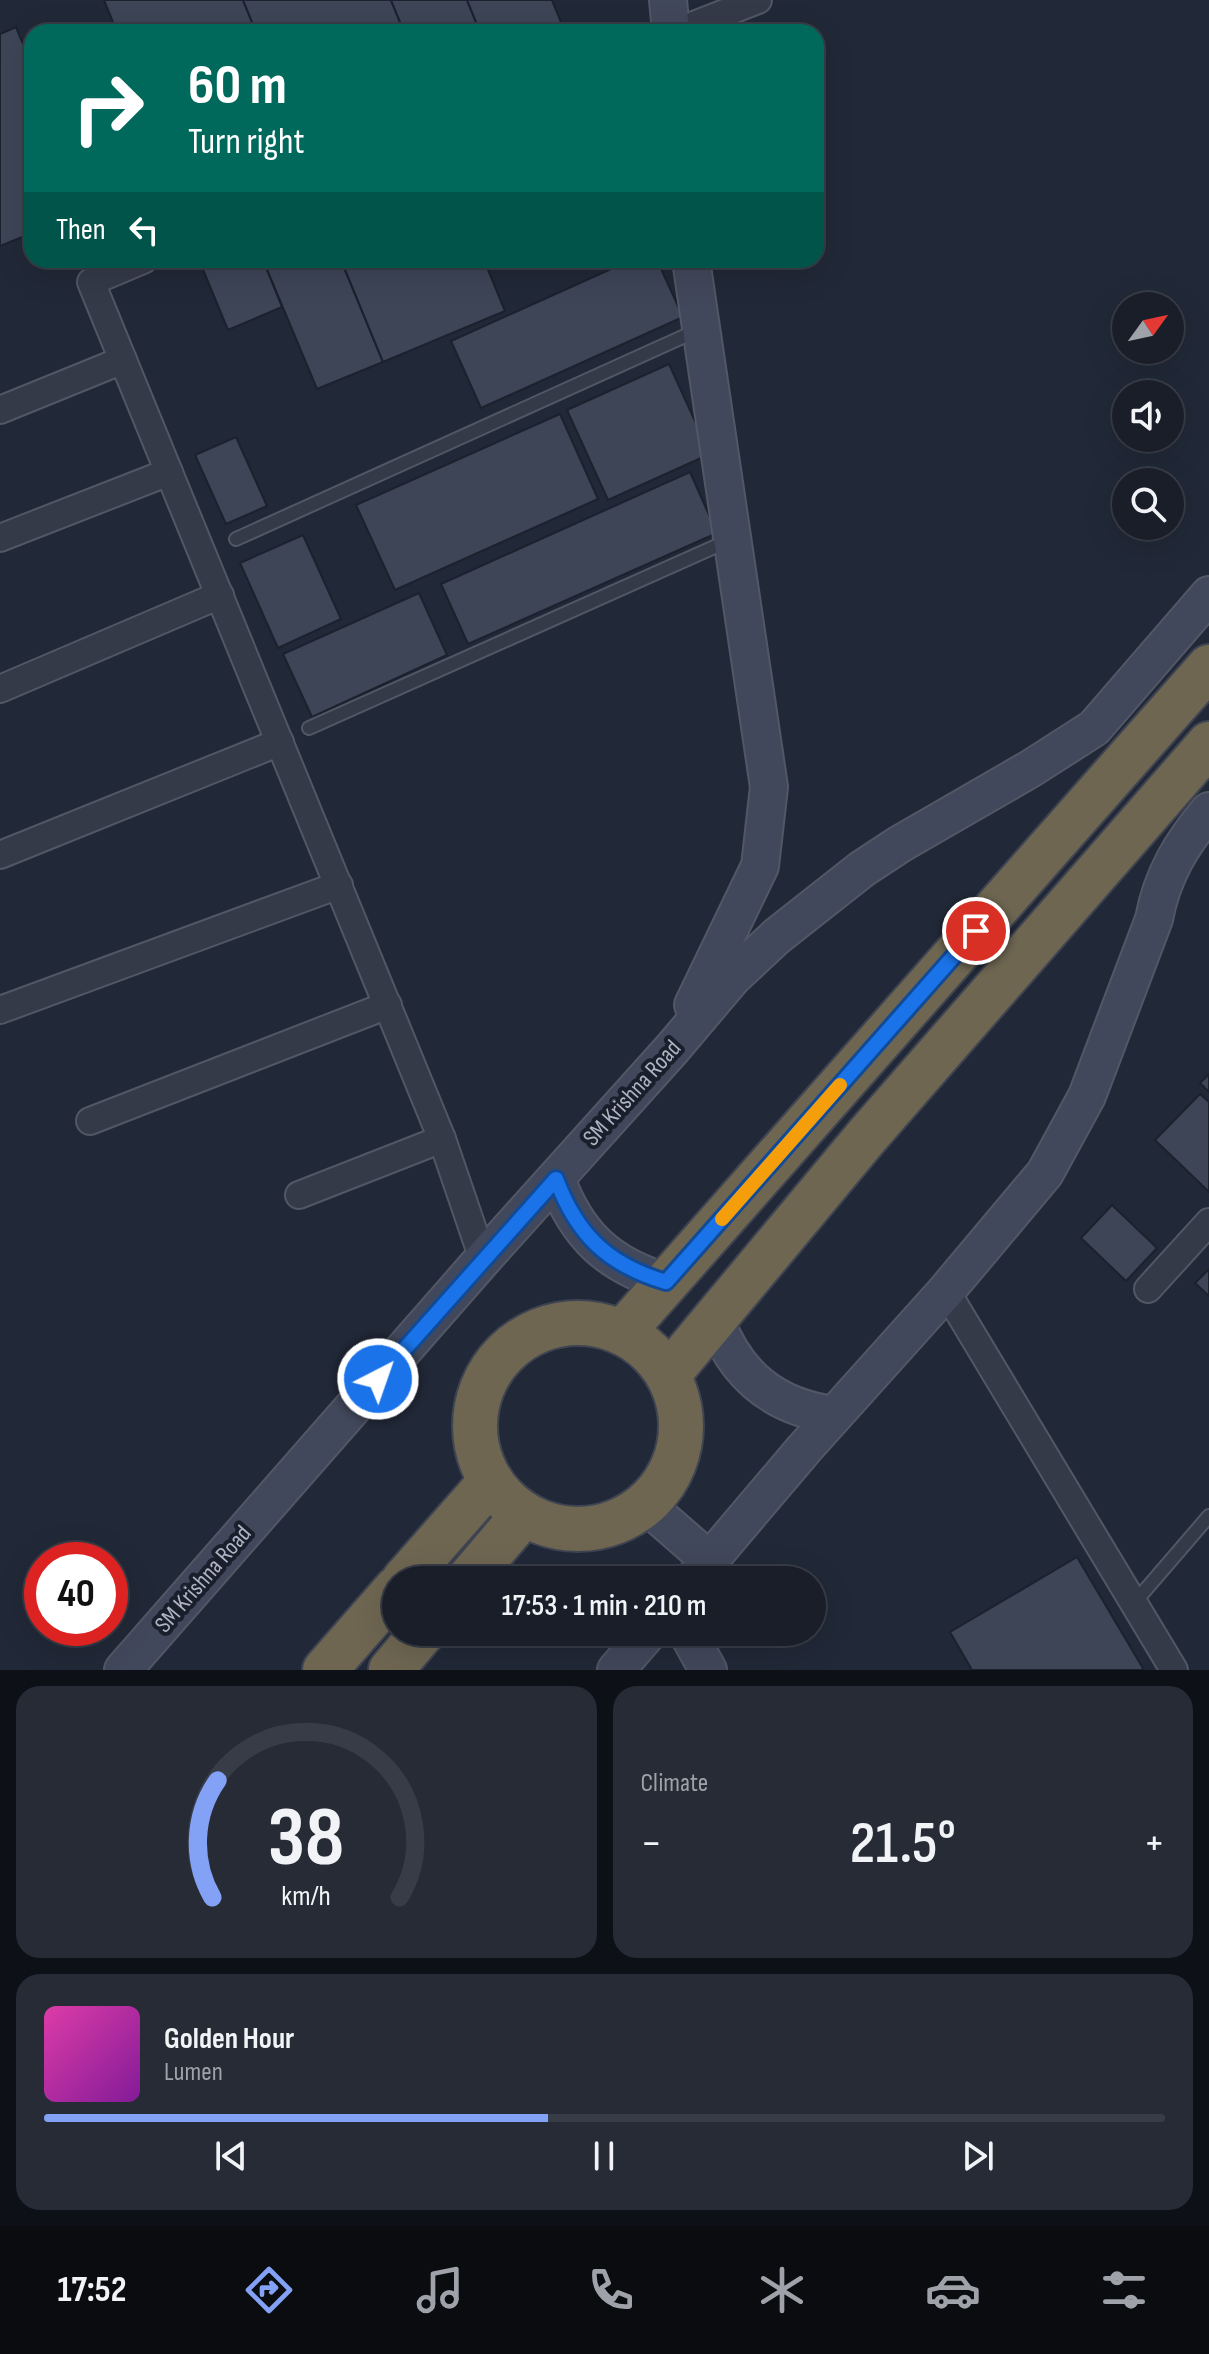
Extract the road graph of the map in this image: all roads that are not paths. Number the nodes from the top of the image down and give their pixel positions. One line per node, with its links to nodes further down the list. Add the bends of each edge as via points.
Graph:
1 (668, 0): 3 (street)
2 (758, 0): 4 (street)
3 (672, 24)
4 (694, 24)
5 (124, 268): 8 (street, via 91,282)
6 (692, 268): 7 (street)
7 (701, 328): 12 (lane); 13 (street)
8 (123, 360): 9 (street); 10 (street)
9 (0, 410)
10 (169, 472): 11 (street); 14 (street)
11 (0, 538)
12 (236, 539)
13 (732, 539): 18 (lane); 26 (street, via 769,787 760,866)
14 (220, 595): 17 (street); 19 (street)
15 (1209, 595): 26 (street, SM Krishna Road, via 1094,728 900,844 825,896 732,978)
16 (1209, 667): 33 (highway)
17 (0, 689)
18 (309, 728)
19 (280, 742): 22 (street); 23 (street)
20 (1209, 744): 36 (highway)
21 (1209, 811): 35 (street, via 1181,846 1164,880 1121,1007 1069,1132 1045,1173)
22 (0, 855)
23 (339, 885): 24 (street); 25 (street)
24 (388, 1005): 27 (street); 28 (street)
25 (0, 1010)
26 (672, 1049): 29 (street, SM Krishna Road)
27 (90, 1121)
28 (442, 1139): 30 (street); 32 (street)
29 (556, 1179): 32 (street, SM Krishna Road); 33 (street, via 591,1241 626,1267)
30 (299, 1195)
31 (1209, 1222): 34 (street)
32 (483, 1259): 53 (street, SM Krishna Road)
33 (666, 1282): 37 (highway)
34 (1148, 1289)
35 (946, 1291): 39 (street); 48 (street)
36 (715, 1319): 38 (highway); 39 (street, via 732,1356 760,1386 795,1406)
37 (622, 1333): 38 (highway, via 649,1351); 40 (highway, via 592,1323 550,1326 513,1345 498,1361 478,1398 475,1419 481,1461)
38 (668, 1375): 41 (highway, via 681,1410 679,1455 670,1476)
39 (834, 1415): 47 (street)
40 (491, 1481): 42 (highway); 44 (highway)
41 (646, 1505): 42 (highway, via 622,1521 580,1530 558,1528); 46 (street)
42 (524, 1514): 45 (highway)
43 (1209, 1516): 48 (lane)
44 (416, 1566)
45 (480, 1566)
46 (698, 1566)
47 (704, 1566)
48 (1135, 1602): 58 (street)
49 (382, 1605): 54 (highway)
50 (411, 1646): 55 (highway)
51 (637, 1646): 56 (street)
52 (695, 1646): 57 (street)
53 (123, 1670)
54 (325, 1670)
55 (391, 1670)
56 (616, 1670)
57 (708, 1670)
58 (1174, 1670)

